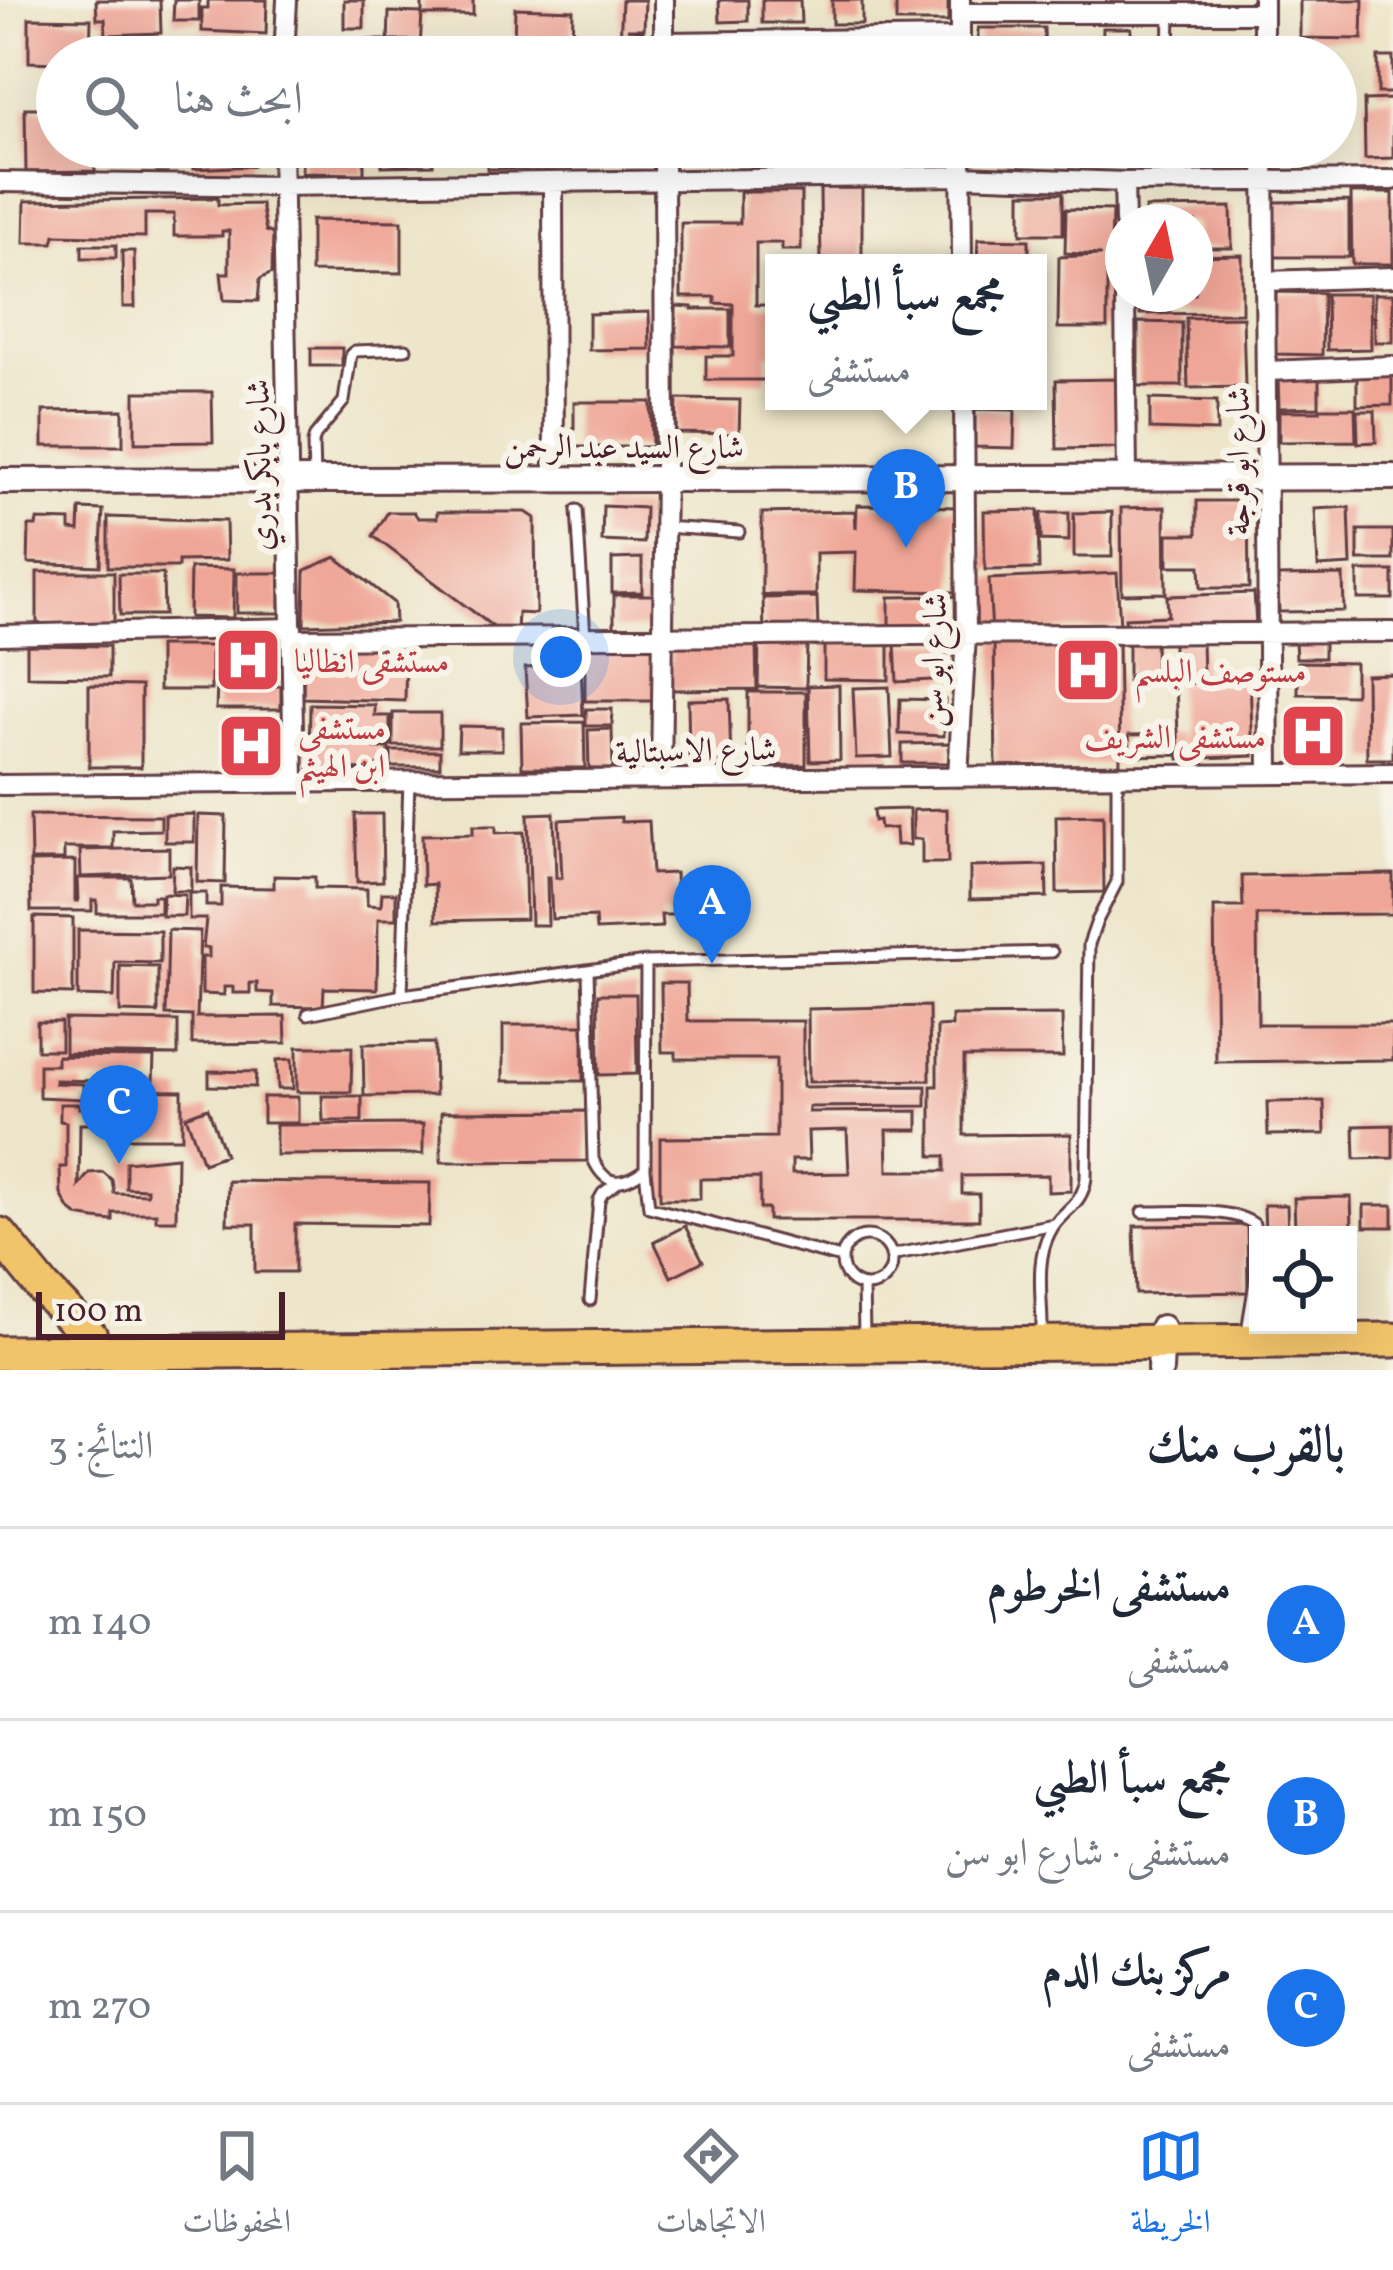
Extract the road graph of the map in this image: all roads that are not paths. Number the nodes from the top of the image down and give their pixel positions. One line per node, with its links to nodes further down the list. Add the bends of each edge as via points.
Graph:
1 (287, 0): 6 (street)
2 (664, 0): 7 (street)
3 (1263, 6): 5 (street)
4 (960, 7): 5 (street)
5 (1170, 13): 8 (lane)
6 (286, 36)
7 (664, 36)
8 (1169, 36)
9 (281, 168): 20 (street, شارع بابكر بدري)
10 (663, 168): 14 (street)
11 (961, 168): 13 (street)
12 (1264, 168): 19 (street, شارع ابو قرجة)
13 (961, 176): 14 (street); 18 (street); 22 (street)
14 (663, 180): 17 (street); 30 (street)
15 (1393, 180): 19 (street)
16 (0, 182): 20 (street)
17 (553, 182): 20 (street); 32 (street)
18 (1124, 182): 19 (street); 21 (street)
19 (1264, 182): 24 (street, شارع ابو قرجة)
20 (281, 187): 37 (street, شارع بابكر بدري)
21 (1125, 204)
22 (962, 254)
23 (1393, 277): 24 (street)
24 (1265, 281): 28 (street, شارع ابو قرجة)
25 (1125, 312): 33 (street)
26 (406, 349): 37 (lane, via 352,354 344,401 315,436)
27 (1393, 366): 28 (street)
28 (1267, 371): 34 (street, شارع ابو قرجة)
29 (964, 410): 35 (street, شارع ابو سن)
30 (665, 477): 32 (street, شارع السيد عبد الرحمن); 35 (street, شارع السيد عبد الرحمن); 39 (street)
31 (1393, 477): 34 (street, شارع السيد عبد الرحمن)
32 (554, 478): 37 (street, شارع السيد عبد الرحمن)
33 (1126, 478): 34 (street, شارع السيد عبد الرحمن); 35 (street, شارع السيد عبد الرحمن)
34 (1268, 478): 42 (street, شارع ابو قرجة)
35 (964, 479): 45 (street, شارع ابو سن)
36 (0, 481): 37 (street, شارع السيد عبد الرحمن)
37 (302, 481): 43 (street, شارع بابكر بدري)
38 (578, 511): 47 (lane)
39 (664, 527): 40 (lane); 46 (street)
40 (739, 532)
41 (1393, 632): 42 (street)
42 (1269, 633): 45 (street); 49 (street, شارع ابو قرجة)
43 (292, 634): 44 (street); 47 (street); 53 (street, شارع بابكر بدري)
44 (0, 635)
45 (966, 635): 46 (street); 51 (street, شارع ابو سن)
46 (662, 636): 47 (street); 52 (street)
47 (585, 637)
48 (1393, 773): 49 (street, شارع الاسبتالية)
49 (1269, 774): 50 (street, شارع الاسبتالية)
50 (1117, 776): 51 (street, شارع الاسبتالية); 64 (lane, via 1117,882 1089,944 1087,1178 1076,1204)
51 (958, 777): 52 (street, شارع الاسبتالية)
52 (661, 779): 54 (street, شارع الاسبتالية)
53 (295, 782): 54 (street, شارع الاسبتالية); 55 (street, شارع الاسبتالية)
54 (410, 782): 59 (lane)
55 (0, 785)
56 (1052, 952): 57 (lane)
57 (646, 962): 58 (lane); 61 (lane)
58 (588, 970): 59 (lane); 62 (lane, via 593,1159)
59 (403, 995): 60 (lane)
60 (308, 1014)
61 (644, 1169): 62 (lane); 67 (lane, via 649,1207)
62 (616, 1183): 69 (lane, via 599,1200)
63 (1143, 1212): 74 (lane, via 1222,1214 1253,1224)
64 (1054, 1224): 66 (lane); 72 (lane, via 1043,1248)
65 (0, 1235): 75 (highway)
66 (891, 1255): 67 (lane, via 879,1240 860,1237); 68 (lane, via 889,1274)
67 (842, 1258): 68 (lane, via 847,1277)
68 (863, 1287): 76 (lane)
69 (592, 1325): 76 (highway); 77 (highway)
70 (1357, 1325): 71 (highway)
71 (1393, 1325)
72 (1042, 1327): 76 (highway); 80 (highway)
73 (0, 1333): 75 (highway)
74 (1247, 1334): 78 (highway); 80 (highway)
75 (90, 1336): 77 (highway)
76 (864, 1336): 80 (highway, via 1116,1342)
77 (422, 1340): 82 (highway)
78 (1393, 1340)
79 (0, 1353): 81 (highway)
80 (1165, 1354)
81 (37, 1361): 82 (highway)
82 (256, 1361)

